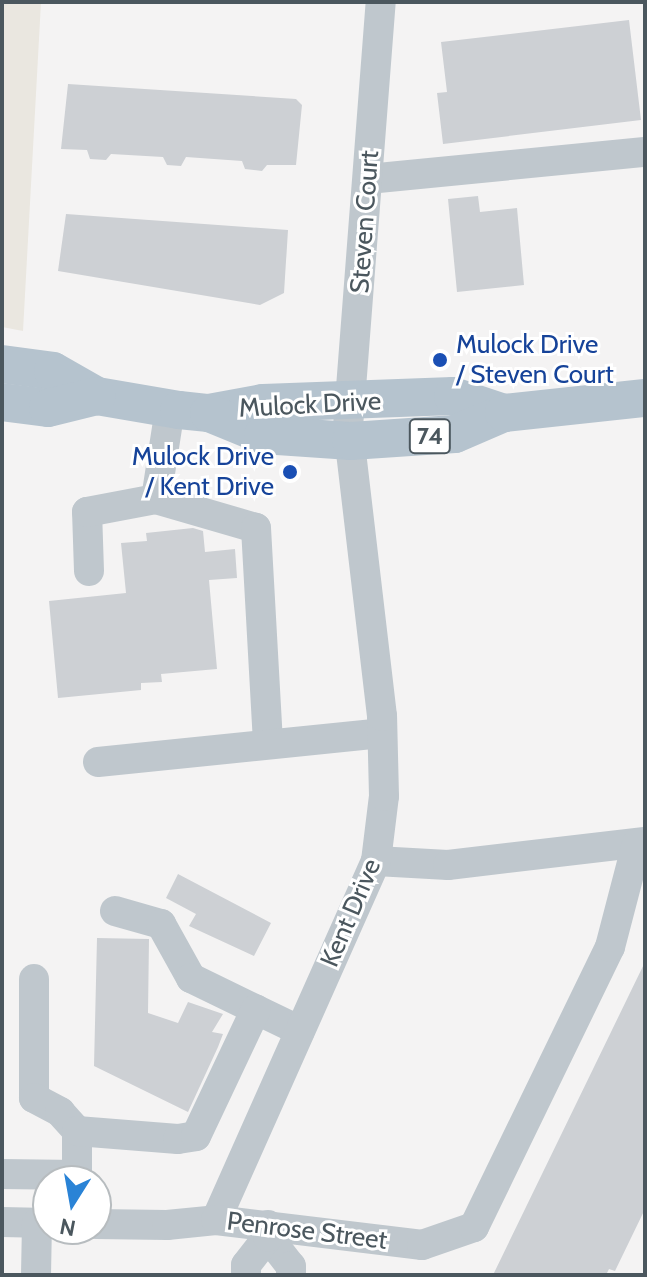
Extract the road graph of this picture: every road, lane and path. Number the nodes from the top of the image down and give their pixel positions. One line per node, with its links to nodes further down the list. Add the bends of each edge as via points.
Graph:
1 (381, 2): 3 (street, Steven Court)
2 (645, 152): 3 (street)
3 (368, 179): 8 (street, Steven Court)
4 (2, 364): 5 (main road, Mulock Drive / 74, via 53,371)
5 (97, 396): 7 (main road, Mulock Drive / 74, via 48,408); 9 (main road, Mulock Drive / 74)
6 (645, 398): 11 (main road, Mulock Drive / 74)
7 (2, 402)
8 (350, 402): 10 (main road, Mulock Drive / 74, via 263,403); 11 (main road, Mulock Drive / 74, via 453,396); 12 (street, Steven Court)
9 (170, 409): 10 (main road, Mulock Drive / 74); 13 (street)
10 (209, 413): 12 (main road, Mulock Drive / 74, via 263,435)
11 (504, 413): 12 (main road, Mulock Drive / 74, via 455,434)
12 (351, 441): 15 (street, Kent Drive)
13 (156, 499): 14 (street, via 87,512); 16 (street, via 256,528)
14 (89, 571)
15 (382, 733): 16 (street); 19 (street, Kent Drive, via 384,796)
16 (268, 744): 17 (street)
17 (98, 762)
18 (641, 843): 19 (street, via 448,865); 32 (street, Penrose Street, via 610,947 474,1227 422,1245)
19 (376, 861): 23 (street, Kent Drive)
20 (115, 911): 22 (street, via 161,924 191,978)
21 (34, 979): 24 (street, via 34,1098 60,1112)
22 (256, 1009): 23 (street); 24 (street, via 196,1136)
23 (300, 1031): 28 (street, Kent Drive)
24 (77, 1131): 25 (street)
25 (77, 1165)
26 (2, 1174): 27 (street)
27 (32, 1176)
28 (216, 1220): 31 (street, Penrose Street); 32 (street, Penrose Street)
29 (2, 1222): 30 (street)
30 (32, 1223)
31 (112, 1224)
32 (268, 1231): 35 (street, via 246,1265); 36 (street, via 291,1266)
33 (39, 1245): 34 (street)
34 (36, 1275)
35 (246, 1275)
36 (291, 1275)

